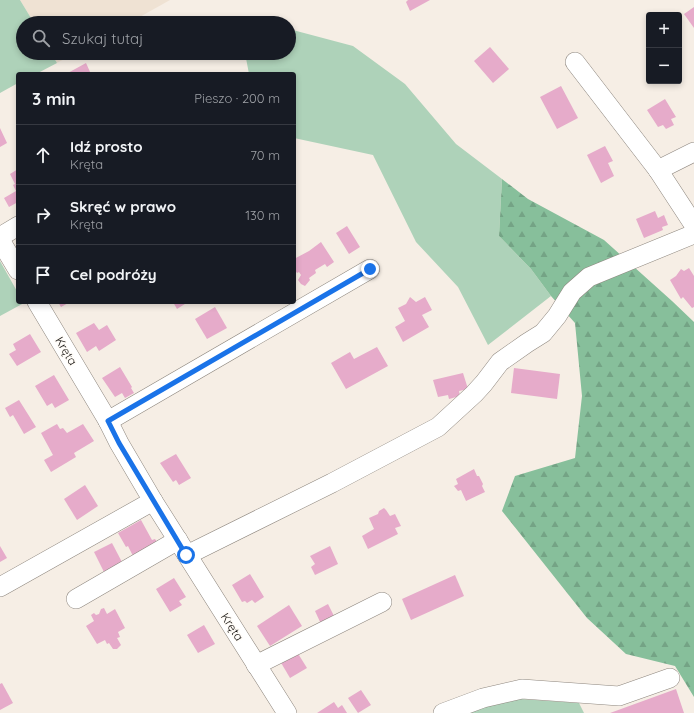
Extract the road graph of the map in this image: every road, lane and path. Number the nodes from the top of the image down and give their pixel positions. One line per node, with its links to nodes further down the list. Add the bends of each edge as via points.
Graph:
1 (575, 62): 3 (street)
2 (694, 152): 3 (street)
3 (658, 170): 4 (street)
4 (694, 225)
5 (16, 227): 7 (street)
6 (694, 234): 14 (street, via 589,276 572,292 543,334 500,362 474,394 438,427 332,483)
7 (0, 237)
8 (0, 240): 9 (street)
9 (16, 267)
10 (370, 269): 12 (street)
11 (38, 304): 12 (street, Kręta)
12 (108, 421): 13 (street, Kręta)
13 (153, 501): 14 (street, Kręta); 15 (street)
14 (182, 548): 16 (street); 18 (street, Kręta)
15 (0, 587)
16 (76, 599)
17 (382, 602): 18 (street)
18 (256, 664): 20 (street, Kręta)
19 (670, 678): 21 (street, via 619,696 522,690 484,698)
20 (287, 713)
21 (443, 713)

